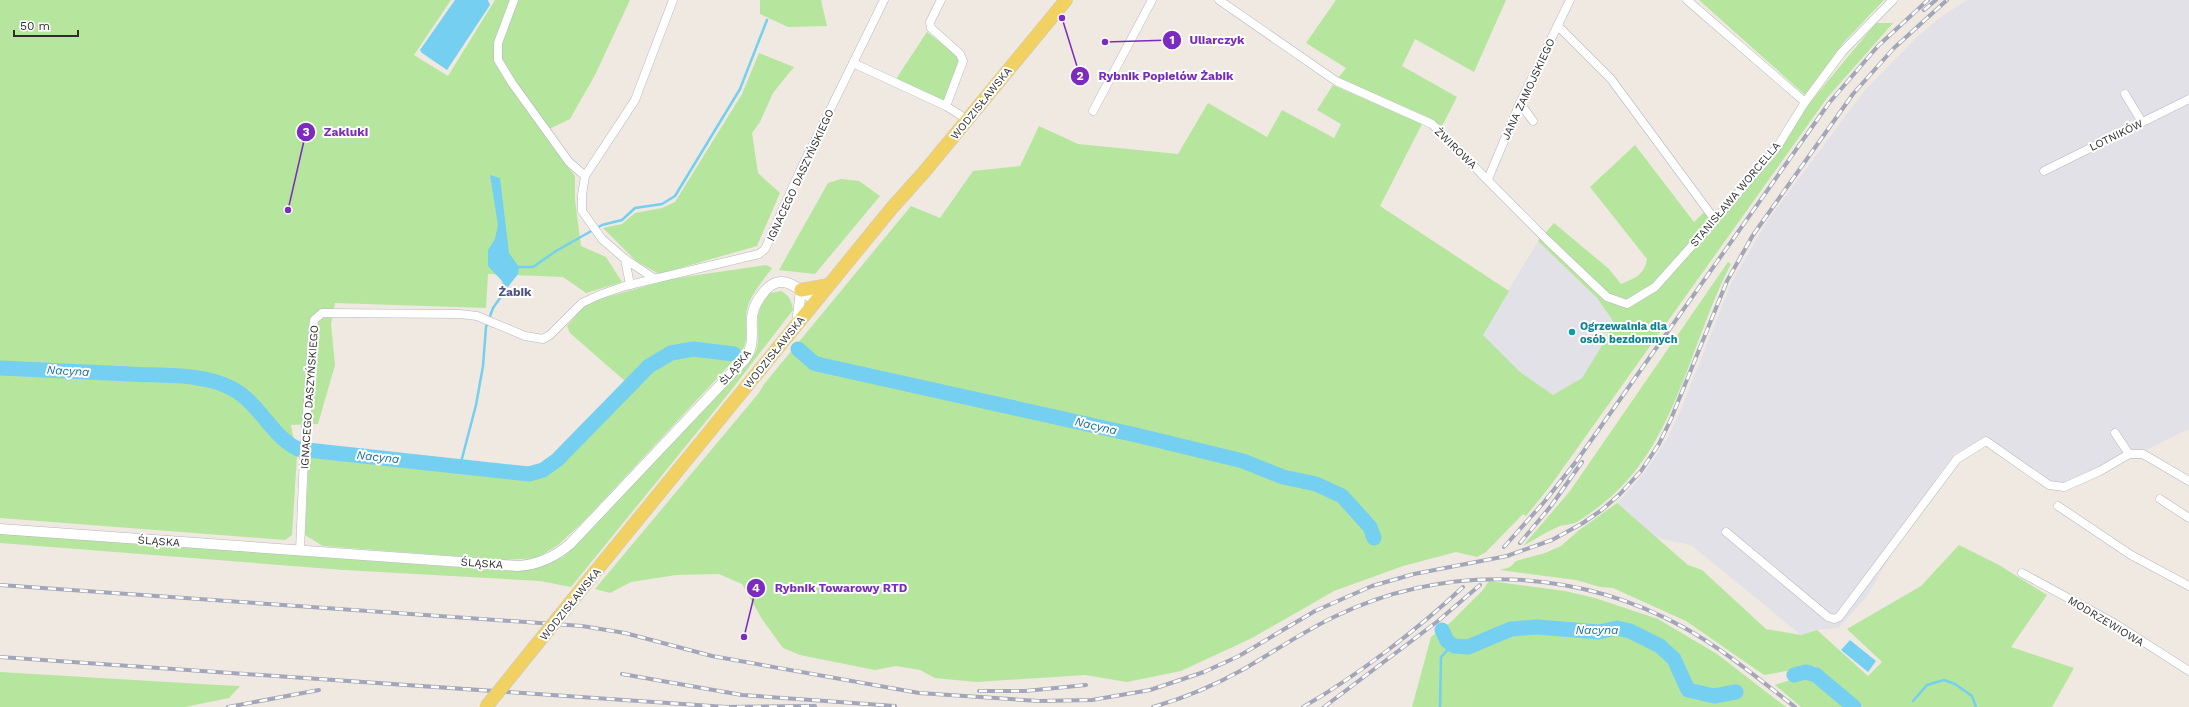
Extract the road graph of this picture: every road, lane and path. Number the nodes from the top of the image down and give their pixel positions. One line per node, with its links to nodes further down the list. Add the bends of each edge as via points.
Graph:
1 (514, 0): 23 (street, via 498,43 498,60 569,162)
2 (673, 0): 23 (street, via 634,100)
3 (884, 0): 12 (street, IGNACEGO DASZYŃSKIEGO)
4 (941, 0): 17 (street, via 930,22 930,28 960,54 963,61)
5 (1066, 0): 19 (main road, WODZISŁAWSKA)
6 (1152, 0): 18 (street)
7 (1219, 0): 24 (street, ŻWIROWA, via 1336,81 1432,124)
8 (1570, 0): 11 (street, JANA ZAMOJSKIEGO)
9 (1687, 0): 15 (street)
10 (1893, 0): 15 (street, STANISŁAWA WORCELLA, via 1842,52)
11 (1558, 26): 16 (street, JANA ZAMOJSKIEGO); 25 (street, via 1611,79)
12 (853, 63): 17 (street); 27 (street, IGNACEGO DASZYŃSKIEGO, via 799,172 766,249 759,254)
13 (2125, 94): 21 (street)
14 (2189, 99): 21 (street, LOTNIKÓW)
15 (1805, 102): 25 (street, STANISŁAWA WORCELLA, via 1778,146)
16 (1520, 103): 20 (street); 24 (street, JANA ZAMOJSKIEGO)
17 (946, 106): 19 (street)
18 (1093, 111)
19 (968, 120): 29 (main road, WODZISŁAWSKA)
20 (1532, 121)
21 (2142, 122): 22 (street, LOTNIKÓW)
22 (2044, 171)
23 (584, 176): 26 (street, via 582,211 602,239)
24 (1488, 179): 32 (street, ŻWIROWA, via 1546,240 1607,297)
25 (1715, 220): 32 (street, STANISŁAWA WORCELLA, via 1655,287)
26 (625, 259): 27 (street); 28 (street)
27 (655, 279): 28 (street, IGNACEGO DASZYŃSKIEGO)
28 (630, 285): 42 (street, IGNACEGO DASZYŃSKIEGO, via 582,303 550,336 543,339 525,336 476,316 460,314 322,312 314,320)
29 (829, 285): 30 (main road); 31 (main road, WODZISŁAWSKA)
30 (801, 290): 31 (street, ŚLĄSKA); 33 (street); 42 (street, ŚLĄSKA, via 782,280 767,288 754,310 752,345 745,359 570,544 548,559 517,566)
31 (816, 301): 33 (main road, WODZISŁAWSKA)
32 (1627, 304)
33 (797, 324): 46 (main road, WODZISŁAWSKA, bridge)
34 (2115, 433): 35 (street)
35 (2129, 454): 36 (street, via 2143,454); 41 (street, via 2100,471 2064,487 2049,485 1986,441 1957,459 1839,616 1834,619 1828,617)
36 (2189, 481)
37 (2160, 499): 39 (street)
38 (2058, 506): 44 (street, via 2131,555)
39 (2189, 518)
40 (0, 529): 42 (street, ŚLĄSKA)
41 (1726, 532)
42 (300, 551)
43 (2022, 573): 45 (street, MODRZEWIOWA, via 2114,624)
44 (2189, 586)
45 (2189, 671)
46 (486, 707)

